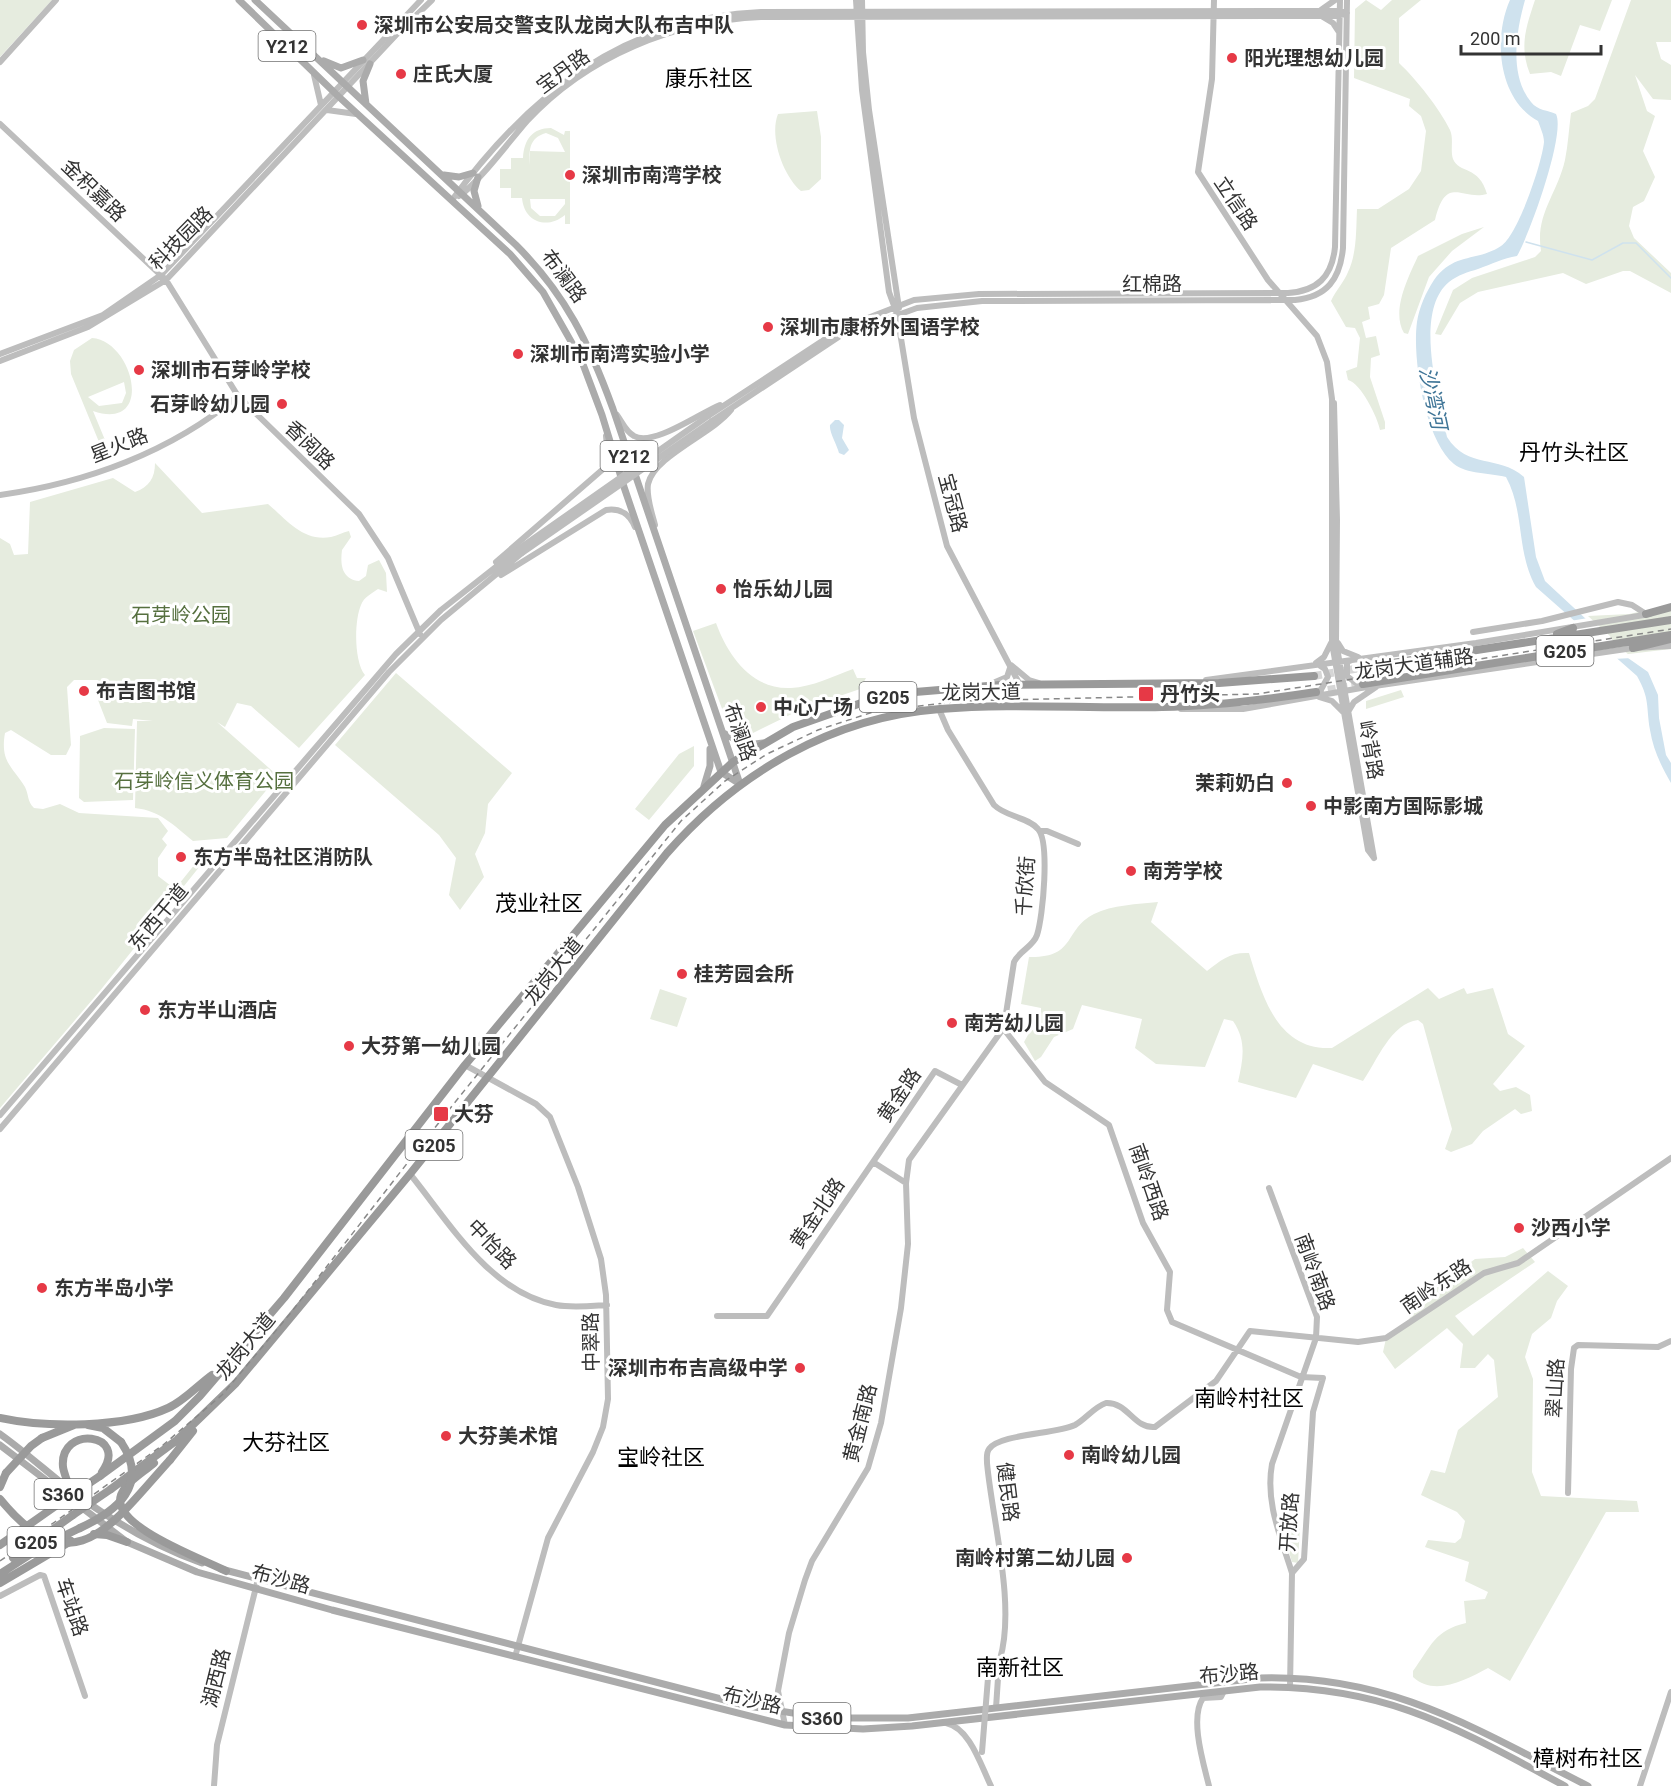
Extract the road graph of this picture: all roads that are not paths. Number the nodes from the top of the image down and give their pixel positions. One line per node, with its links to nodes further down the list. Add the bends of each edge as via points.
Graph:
1 (56, 0): 18 (street)
2 (239, 0): 21 (main road, 布澜路 / Y212)
3 (255, 0): 17 (main road, 布澜路 / Y212)
4 (421, 0): 19 (street)
5 (432, 0): 19 (street)
6 (856, 0): 14 (street, 宝冠路)
7 (862, 0): 14 (street, 宝冠路)
8 (1214, 0): 15 (street, 立信路)
9 (1335, 0): 12 (street)
10 (1340, 0): 13 (street, 红棉路)
11 (1347, 0): 13 (street, 红棉路)
12 (1319, 13): 13 (street, 宝丹路); 15 (street, 宝丹路); 16 (street, via 1333,23)
13 (1342, 13): 16 (street, 红棉路); 37 (street, 红棉路, via 1340,269 1324,292 1305,299)
14 (859, 14): 15 (street, 宝丹路); 29 (street, 宝丹路, via 726,20 681,29 642,43 601,63 558,93); 38 (street, 宝冠路)
15 (1214, 14): 36 (street, 立信路, via 1212,79 1198,172)
16 (1340, 37): 36 (street, 红棉路, via 1332,266 1313,288)
17 (313, 55): 19 (main road, via 341,68); 20 (main road, 布澜路 / Y212)
18 (0, 62)
19 (367, 62): 22 (street, 科技园路); 24 (main road, via 363,81)
20 (324, 66): 21 (main road); 22 (main road, 布澜路 / Y212)
21 (314, 71): 23 (main road, 布澜路 / Y212); 25 (street)
22 (346, 85): 23 (street, 科技园路); 24 (main road, 布澜路 / Y212)
23 (337, 95): 25 (street, 科技园路); 26 (main road, 布澜路 / Y212)
24 (366, 104): 28 (main road, 布澜路 / Y212)
25 (324, 107): 26 (street); 35 (street, 科技园路)
26 (361, 115): 31 (main road, 布澜路 / Y212)
27 (0, 124): 35 (street, 金积嘉路)
28 (440, 173): 29 (main road, via 453,177); 30 (main road, 布澜路 / Y212)
29 (476, 175): 30 (street, 宝丹路); 32 (main road, via 475,198)
30 (461, 192): 31 (street, 宝丹路); 32 (main road, 布澜路 / Y212)
31 (452, 200): 34 (main road, 布澜路 / Y212)
32 (480, 211): 33 (main road, 布澜路 / Y212)
33 (496, 226): 34 (street); 44 (main road, 布澜路 / Y212, via 538,267 570,310 592,353)
34 (488, 235): 45 (main road, 布澜路 / Y212, via 543,292 580,359)
35 (164, 278): 40 (street, 科技园路, via 103,315); 41 (street, 科技园路, via 88,327); 42 (street, 香阅路)
36 (1278, 293): 37 (street, 立信路); 38 (street, 红棉路, via 968,294 922,298)
37 (1284, 300): 39 (street, 红棉路, via 969,302); 60 (street, 立信路, via 1317,336 1327,362 1334,449)
38 (896, 306): 39 (street, 宝冠路); 43 (street, 红棉路, via 825,337)
39 (897, 314): 43 (street, 红棉路, via 832,341); 71 (street, 宝冠路, via 912,407 945,537 956,565)
40 (0, 354)
41 (0, 361)
42 (238, 396): 46 (street, 星火路, via 200,423 135,459 63,483); 59 (street, 香阅路, via 354,508 371,530 392,566)
43 (733, 403): 44 (street, via 644,439 629,432); 47 (street, via 723,420 662,464 651,477 648,496); 48 (street, 红棉路, bridge)
44 (613, 409): 47 (main road, 布澜路 / Y212)
45 (602, 415): 49 (main road, 布澜路 / Y212); 50 (street, via 608,458 602,470)
46 (0, 495)
47 (661, 549): 70 (main road, 布澜路 / Y212)
48 (521, 551): 50 (street, 东西干道)
49 (646, 553): 50 (street, via 629,516 606,510); 75 (main road, 布澜路 / Y212)
50 (461, 598): 59 (street, 东西干道)
51 (1632, 605): 53 (street); 55 (street); 57 (street, via 1618,603)
52 (1671, 609): 53 (highway)
53 (1646, 614): 55 (street, 龙岗大道辅路)
54 (1671, 620): 55 (highway, G205)
55 (1624, 623): 56 (street, 龙岗大道辅路); 62 (highway, G205)
56 (1573, 628): 62 (highway); 64 (street, 龙岗大道辅路)
57 (1473, 632)
58 (1671, 634): 63 (highway, G205)
59 (420, 635): 102 (street, 东西干道, via 225,850); 103 (street, 东西干道)
60 (1334, 639): 67 (street, via 1349,655); 69 (street, 立信路); 74 (street, via 1324,657)
61 (1671, 639): 63 (highway)
62 (1535, 641): 64 (highway, G205)
63 (1643, 642): 66 (highway); 73 (highway, G205)
64 (1478, 646): 67 (street, 龙岗大道辅路); 76 (highway, G205)
65 (1671, 646): 66 (street, 龙岗大道辅路)
66 (1633, 648): 73 (street, 龙岗大道辅路)
67 (1365, 658): 68 (street, 龙岗大道辅路)
68 (1354, 659): 69 (street, 龙岗大道辅路); 81 (street, via 1347,662 1345,669 1350,680)
69 (1337, 662): 72 (street, 龙岗大道辅路); 84 (street, 立信路)
70 (699, 663): 75 (main road); 88 (main road, 布澜路 / Y212)
71 (1011, 665): 79 (street, via 1029,680); 80 (street, 宝冠路); 83 (street, via 1010,673 1002,681)
72 (1319, 665): 74 (street, 龙岗大道辅路); 85 (street, via 1328,677)
73 (1491, 666): 81 (highway, G205); 82 (street, 龙岗大道辅路)
74 (1306, 667): 78 (street, 龙岗大道辅路)
75 (685, 668): 89 (main road, 布澜路 / Y212)
76 (1360, 668)
77 (1314, 676): 78 (highway, 龙岗大道 / G205, via 1257,682)
78 (1177, 682): 79 (highway, 龙岗大道 / G205)
79 (1054, 684): 80 (highway, 龙岗大道 / G205)
80 (1020, 685): 83 (highway, 龙岗大道 / G205)
81 (1362, 686): 82 (street, 龙岗大道辅路); 84 (street, 龙岗大道辅路)
82 (1378, 686): 87 (street)
83 (981, 687): 90 (highway, 龙岗大道 / G205, via 903,693 864,702 793,727)
84 (1341, 691): 85 (street, 龙岗大道辅路); 87 (street, 岭背路)
85 (1315, 695): 86 (highway, 龙岗大道 / G205, via 1163,707); 87 (street)
86 (939, 709): 94 (highway, 龙岗大道 / G205, via 872,721 836,733 774,762); 96 (street, 千欣街, via 994,805)
87 (1345, 712): 93 (street, 岭背路)
88 (722, 732): 90 (main road, via 747,745); 91 (main road, 布澜路 / Y212)
89 (710, 740): 92 (main road, 布澜路 / Y212); 95 (main road, via 710,766)
90 (766, 743): 91 (highway, 龙岗大道 / G205)
91 (733, 762): 92 (highway, 龙岗大道 / G205); 94 (main road, 布澜路 / Y212)
92 (721, 772): 94 (main road, 布澜路); 95 (highway, 龙岗大道 / G205)
93 (1358, 781): 93 (street, 岭背路, via 1368,850 1374,858)
94 (740, 784): 100 (highway, 龙岗大道 / G205, via 691,825)
95 (704, 786): 99 (highway, 龙岗大道 / G205, via 665,825)
96 (1040, 831): 97 (street); 98 (street, 千欣街, via 1045,849 1039,925 1034,940 1014,962)
97 (1078, 844)
98 (1005, 1026): 101 (street); 113 (street, 南岭西路, via 1013,1043 1045,1082 1109,1125 1143,1222 1170,1272 1167,1310 1172,1322)
99 (465, 1065): 100 (street, 中翠路); 114 (highway, 龙岗大道 / G205, via 285,1298)
100 (488, 1077): 106 (highway, 龙岗大道 / G205); 109 (street, 中翠路, via 536,1104 557,1130 601,1259)
101 (962, 1085): 105 (street, 黄金路, via 935,1071); 107 (street, 黄金南路, via 909,1160)
102 (0, 1114)
103 (0, 1129)
104 (1671, 1158): 111 (street, 南岭东路, via 1518,1263 1484,1273 1401,1330 1373,1341)
105 (873, 1162): 107 (street); 110 (street, 黄金北路, via 767,1316)
106 (410, 1174): 109 (street, 中怡路, via 498,1277 529,1297 555,1305); 116 (highway, 龙岗大道 / G205)
107 (906, 1183): 146 (street, 黄金南路, via 908,1244 902,1296 874,1452 805,1580 789,1633 778,1691)
108 (1269, 1188): 111 (street, 南岭南路, via 1314,1304)
109 (607, 1305): 137 (street, 中翠路, via 608,1399 603,1427 548,1538)
110 (717, 1316)
111 (1316, 1338): 113 (street, 南岭东路, via 1250,1331); 115 (street, 南岭南路)
112 (1671, 1341): 125 (street, 翠山路, via 1658,1347 1574,1348)
113 (1235, 1350): 115 (street, 南岭西路); 139 (street, 健民路, via 1216,1381 1155,1427 1141,1425 1120,1406 1106,1403 1063,1430 1002,1440 988,1449 988,1478 1003,1593)
114 (223, 1366): 118 (highway, via 171,1407 151,1415); 122 (highway, 龙岗大道 / G205, via 175,1421)
115 (1301, 1377): 131 (street, 南岭南路, via 1269,1480 1270,1505); 131 (street, 开放路, via 1323,1378 1313,1412 1304,1559)
116 (211, 1410): 120 (highway, 龙岗大道 / G205); 126 (highway, bridge, via 110,1525 91,1539 48,1539 21,1522)
117 (0, 1418): 118 (highway)
118 (79, 1423): 123 (highway, bridge, via 31,1446 6,1473); 132 (highway, bridge, via 103,1428 121,1442 130,1461 128,1492 116,1509 45,1545)
119 (0, 1434): 124 (main road, S360)
120 (177, 1440): 129 (highway, 龙岗大道 / G205, bridge); 130 (highway, via 125,1488 119,1504 121,1511 135,1525 161,1540)
121 (0, 1446): 127 (main road, 布沙路 / S360)
122 (100, 1476): 124 (highway, via 109,1461 108,1451 97,1439 81,1438 70,1445 63,1461); 128 (highway, 龙岗大道 / G205, bridge)
123 (0, 1487)
124 (70, 1490): 130 (main road, 布沙路 / S360, via 175,1554)
125 (1568, 1493)
126 (0, 1499)
127 (127, 1542): 134 (highway, via 93,1533 77,1538); 135 (main road, 布沙路 / S360, via 196,1572)
128 (0, 1545)
129 (0, 1568)
130 (226, 1571): 133 (main road, 布沙路 / S360)
131 (1292, 1573): 140 (street, 开放路)
132 (0, 1574)
133 (258, 1579): 135 (street, 湖西路); 137 (main road, 布沙路 / S360)
134 (0, 1583)
135 (255, 1590): 138 (main road, 布沙路 / S360); 152 (street, 湖西路, via 217,1745)
136 (0, 1596): 144 (street, 车站路, via 44,1576)
137 (518, 1648): 138 (street, 中翠路); 146 (main road, 布沙路 / S360)
138 (515, 1657): 149 (main road, 布沙路 / S360)
139 (999, 1662): 145 (street); 151 (street, 健民路, bridge, via 988,1678)
140 (1291, 1677): 141 (street, 开放路); 145 (main road, 布沙路 / S360); 156 (main road, 布沙路 / S360, via 1368,1687 1422,1704)
141 (1290, 1687): 142 (main road, 布沙路 / S360); 155 (main road, 布沙路 / S360, via 1356,1695 1418,1712)
142 (1224, 1691): 147 (main road, 布沙路 / S360); 154 (street, via 1221,1697 1203,1698 1199,1706 1199,1748)
143 (1671, 1692): 157 (street)
144 (85, 1696)
145 (996, 1708): 146 (main road, 布沙路 / S360, via 908,1718)
146 (782, 1713): 149 (street, 黄金南路)
147 (970, 1720): 148 (main road, 布沙路 / S360); 150 (street)
148 (944, 1723): 149 (main road, 布沙路 / S360, via 863,1729); 150 (street, via 956,1727)
149 (785, 1725)
150 (966, 1737): 151 (street)
151 (979, 1762): 153 (street)
152 (214, 1786)
153 (991, 1786)
154 (1209, 1786)
155 (1565, 1786)
156 (1588, 1786)
157 (1640, 1786)

